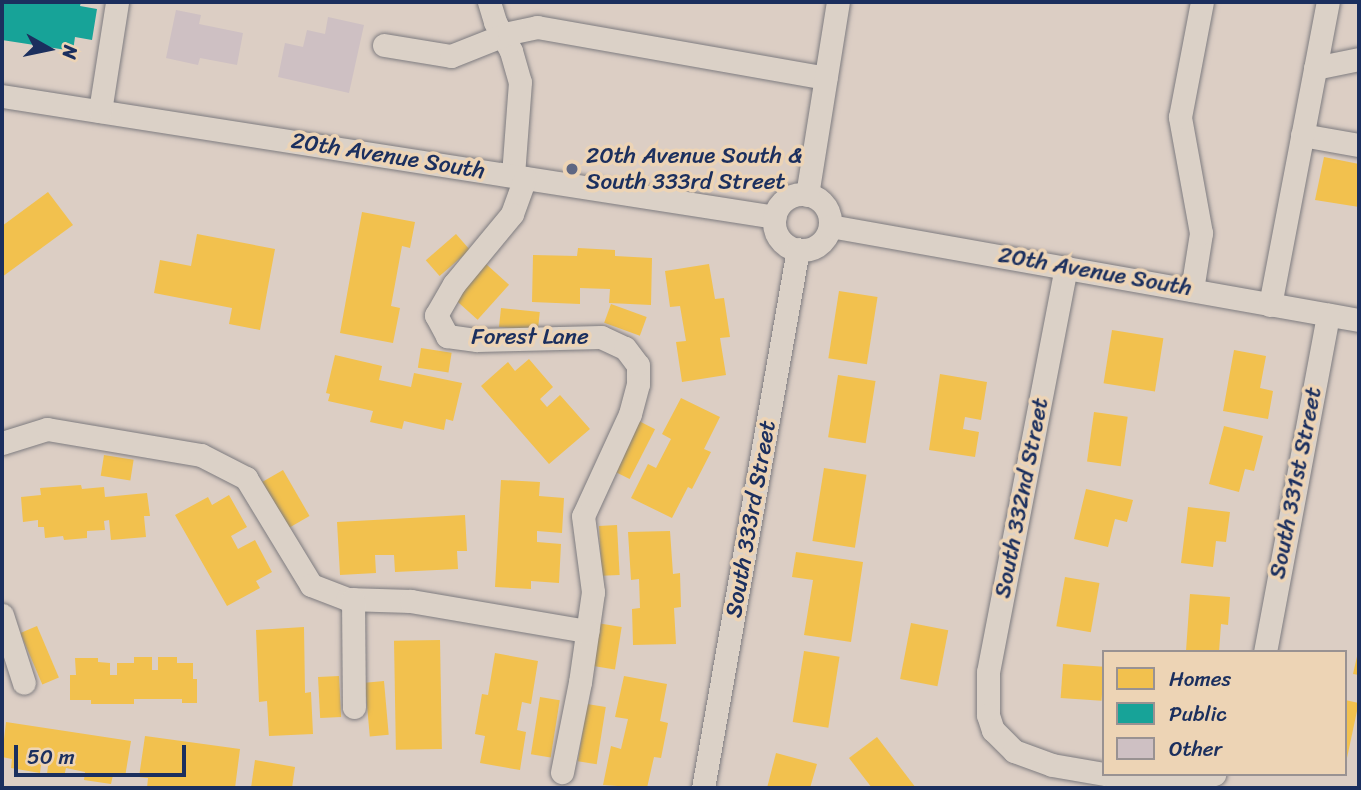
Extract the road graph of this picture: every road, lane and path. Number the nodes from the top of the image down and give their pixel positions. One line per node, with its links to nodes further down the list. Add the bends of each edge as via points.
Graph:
1 (117, 2): 12 (street)
2 (489, 2): 6 (street)
3 (838, 2): 10 (street)
4 (1202, 2): 21 (street, via 1180,117 1201,233)
5 (1328, 2): 9 (street)
6 (502, 36): 7 (street, via 451,56); 10 (street, via 523,29 549,29); 15 (street, via 520,82)
7 (384, 46)
8 (1359, 59): 9 (street)
9 (1315, 68): 13 (street)
10 (826, 78): 16 (street)
11 (2, 96): 12 (street, 20th Avenue South)
12 (100, 111): 15 (street, 20th Avenue South)
13 (1302, 135): 14 (street); 22 (street)
14 (1359, 145)
15 (519, 177): 17 (street, 20th Avenue South); 28 (street, Forest Lane, via 512,214 454,284 436,315 447,336 477,340 601,337 625,348 638,365 630,414 583,516 593,592)
16 (807, 195): 17 (street, via 784,201); 18 (street, via 826,207)
17 (775, 217): 19 (street, via 778,236)
18 (830, 226): 19 (street, via 821,243); 20 (street, 20th Avenue South)
19 (798, 249): 36 (street, South 333rd Street)
20 (1066, 267): 21 (street, 20th Avenue South); 33 (street, South 332nd Street, via 988,672 988,715 993,730 1014,751 1032,760)
21 (1192, 290): 22 (street, 20th Avenue South)
22 (1270, 304): 23 (street, 20th Avenue South)
23 (1328, 315): 24 (street, 20th Avenue South); 29 (street, South 331st Street)
24 (1359, 320)
25 (2, 443): 26 (street, via 47,429 201,455 246,478 311,585)
26 (354, 599): 28 (street, via 411,601); 31 (street)
27 (2, 615): 30 (street)
28 (587, 631): 32 (street, Forest Lane)
29 (1265, 650)
30 (24, 683)
31 (354, 707)
32 (562, 772)
33 (1102, 773)
34 (1124, 776): 35 (street, via 1186,780)
35 (1205, 776)
36 (703, 788)

